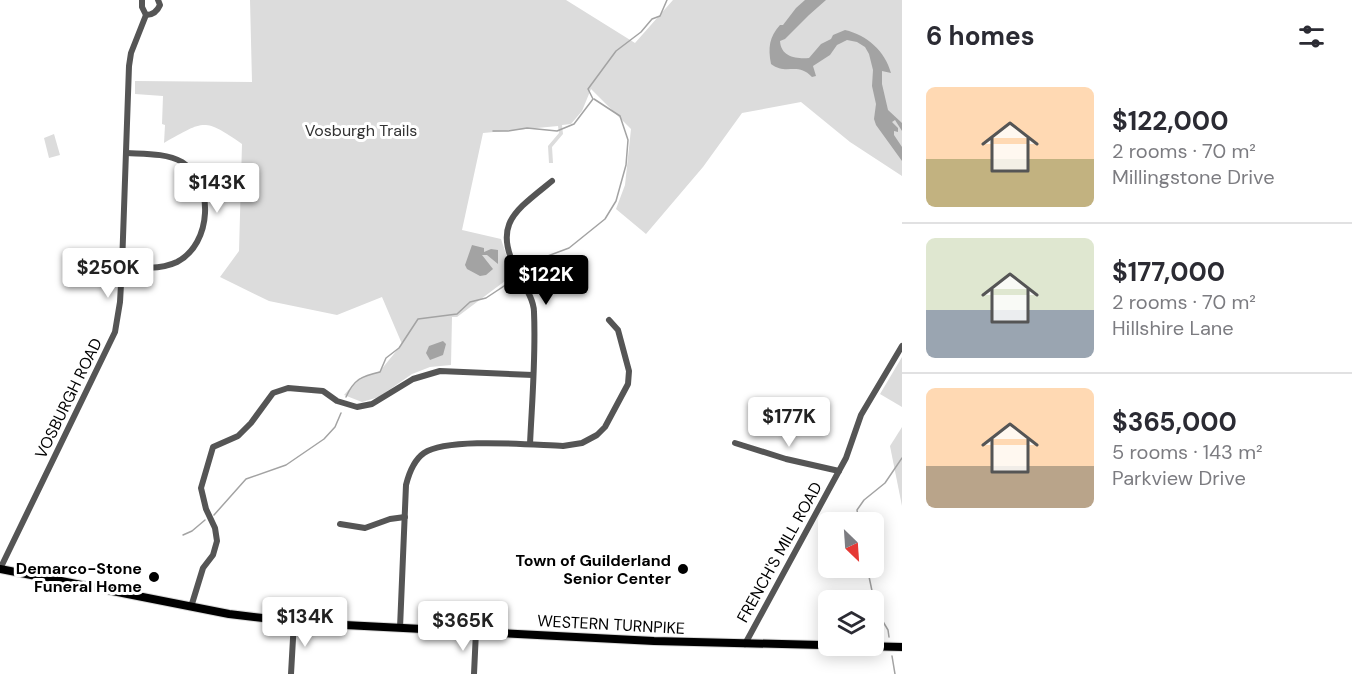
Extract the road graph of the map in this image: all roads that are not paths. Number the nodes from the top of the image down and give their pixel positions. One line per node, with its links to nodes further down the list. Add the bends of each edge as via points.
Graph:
1 (142, 0): 3 (street)
2 (158, 0): 3 (street, VOSBURGH ROAD, via 157,10)
3 (146, 15): 4 (street, VOSBURGH ROAD, via 129,66)
4 (127, 153): 6 (street, VOSBURGH ROAD); 6 (street, via 160,155 183,163 201,188 205,218 196,244 179,261 156,268)
5 (552, 181): 9 (street, via 515,213 506,243 535,309)
6 (122, 266): 15 (street, VOSBURGH ROAD, via 115,332)
7 (609, 320): 11 (street, via 618,330 629,371 625,393 605,427 589,440 574,445)
8 (902, 346): 12 (street, FRENCH'S MILL ROAD, via 861,415)
9 (532, 375): 11 (street); 16 (street, via 440,371 413,379 372,404 357,407 323,391 288,388 273,393 238,436 213,447 201,488 217,541 203,568)
10 (735, 443): 12 (street)
11 (530, 444): 13 (street, via 450,444 424,453 408,476)
12 (839, 471): 20 (street, FRENCH'S MILL ROAD)
13 (405, 517): 14 (street, via 364,528); 18 (street)
14 (340, 524)
15 (0, 569): 16 (main road, WESTERN TURNPIKE)
16 (191, 607): 17 (main road, WESTERN TURNPIKE)
17 (294, 621): 18 (main road, WESTERN TURNPIKE); 22 (street)
18 (400, 628): 19 (main road, WESTERN TURNPIKE)
19 (476, 632): 20 (main road, WESTERN TURNPIKE); 23 (street)
20 (745, 644): 21 (main road, WESTERN TURNPIKE)
21 (902, 647)
22 (291, 674)
23 (474, 674)

